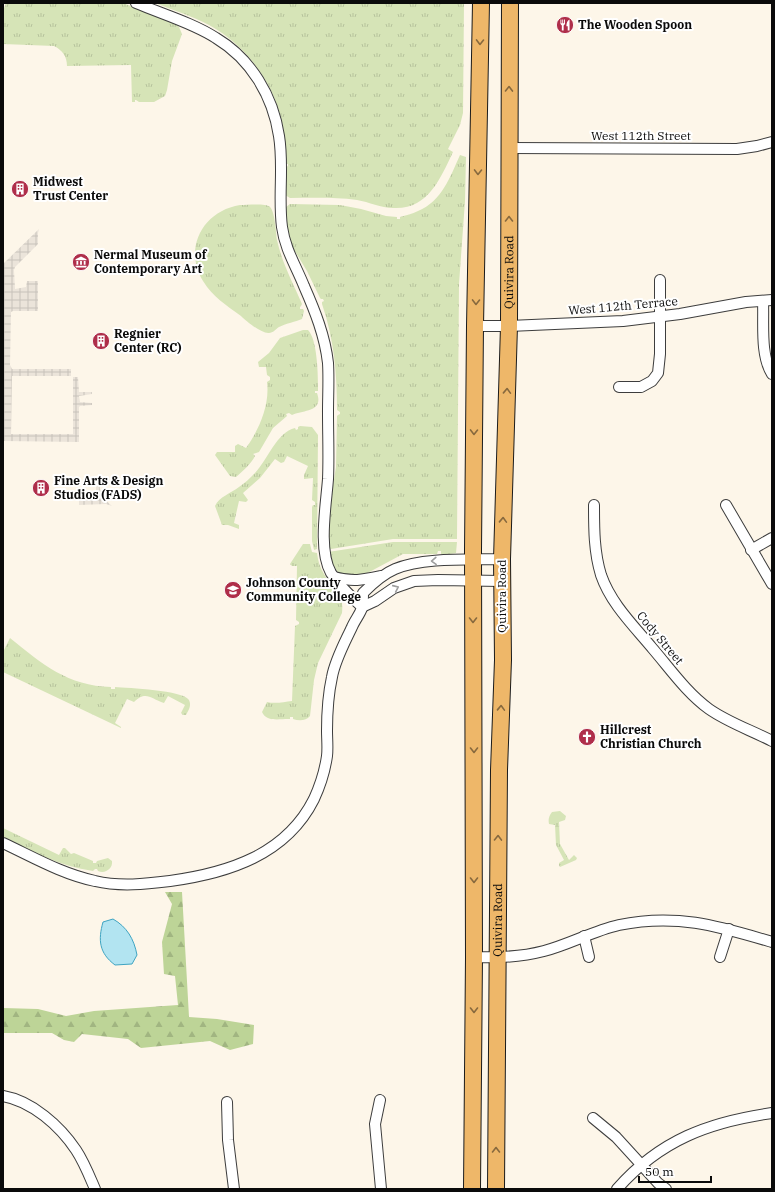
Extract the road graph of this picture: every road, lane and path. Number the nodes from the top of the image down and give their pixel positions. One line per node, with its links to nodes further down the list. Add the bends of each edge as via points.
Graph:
1 (136, 3): 20 (street, via 199,29 230,47 256,75 275,115 279,137 282,228 286,247 318,322 328,364 324,552)
2 (480, 3): 9 (main road, Quivira Road, one-way to 9)
3 (510, 3): 5 (main road, Quivira Road, one-way to 3)
4 (772, 142): 5 (street, West 112th Street, via 737,149)
5 (509, 148): 10 (main road, Quivira Road, one-way to 5)
6 (660, 280): 8 (street)
7 (768, 300): 8 (street, West 112th Terrace); 11 (street, via 764,352)
8 (660, 317): 10 (street, West 112th Terrace, via 603,323); 12 (street, via 658,373 652,381 641,387)
9 (475, 326): 10 (street, West 112th Terrace); 18 (main road, Quivira Road, one-way to 18)
10 (509, 326): 17 (main road, Quivira Road, one-way to 10)
11 (772, 374)
12 (619, 387)
13 (594, 505): 25 (street, Cody Street, via 598,565 605,585 622,612 686,689 702,704 729,721)
14 (726, 506): 16 (street)
15 (772, 538): 16 (street)
16 (752, 550): 23 (street)
17 (502, 559): 18 (street); 22 (main road, Quivira Road)
18 (473, 560): 19 (street, one-way to 19, via 419,562); 21 (main road, Quivira Road)
19 (384, 575): 20 (street, via 358,580); 24 (street, via 363,593)
20 (334, 577): 24 (street)
21 (473, 581): 22 (street); 24 (street, one-way to 21, via 394,588 414,581); 30 (main road, Quivira Road, one-way to 30)
22 (502, 581): 33 (main road, Quivira Road, one-way to 22)
23 (772, 584)
24 (362, 607): 26 (street, via 332,675 328,697 327,755 314,799 302,819 266,852 245,863 192,878 123,885 96,882 69,874)
25 (772, 741)
26 (3, 843)
27 (729, 929): 28 (street, via 692,922 653,921 619,926); 29 (street); 32 (street)
28 (584, 936): 31 (street); 33 (street, via 543,951)
29 (772, 942)
30 (474, 957): 33 (street); 43 (main road, Quivira Road, one-way to 43)
31 (589, 957)
32 (720, 957)
33 (497, 958): 44 (main road, Quivira Road, one-way to 33)
34 (3, 1096): 40 (street, via 14,1098 44,1116 62,1132 76,1149)
35 (380, 1100): 42 (street, via 375,1124)
36 (227, 1102): 41 (street, via 228,1140)
37 (772, 1113): 39 (street, via 743,1117 694,1132 664,1147)
38 (593, 1118): 39 (street, via 616,1137)
39 (641, 1165): 45 (street); 46 (street)
40 (95, 1189)
41 (234, 1189)
42 (380, 1189)
43 (472, 1189)
44 (496, 1189)
45 (617, 1189)
46 (666, 1189)

